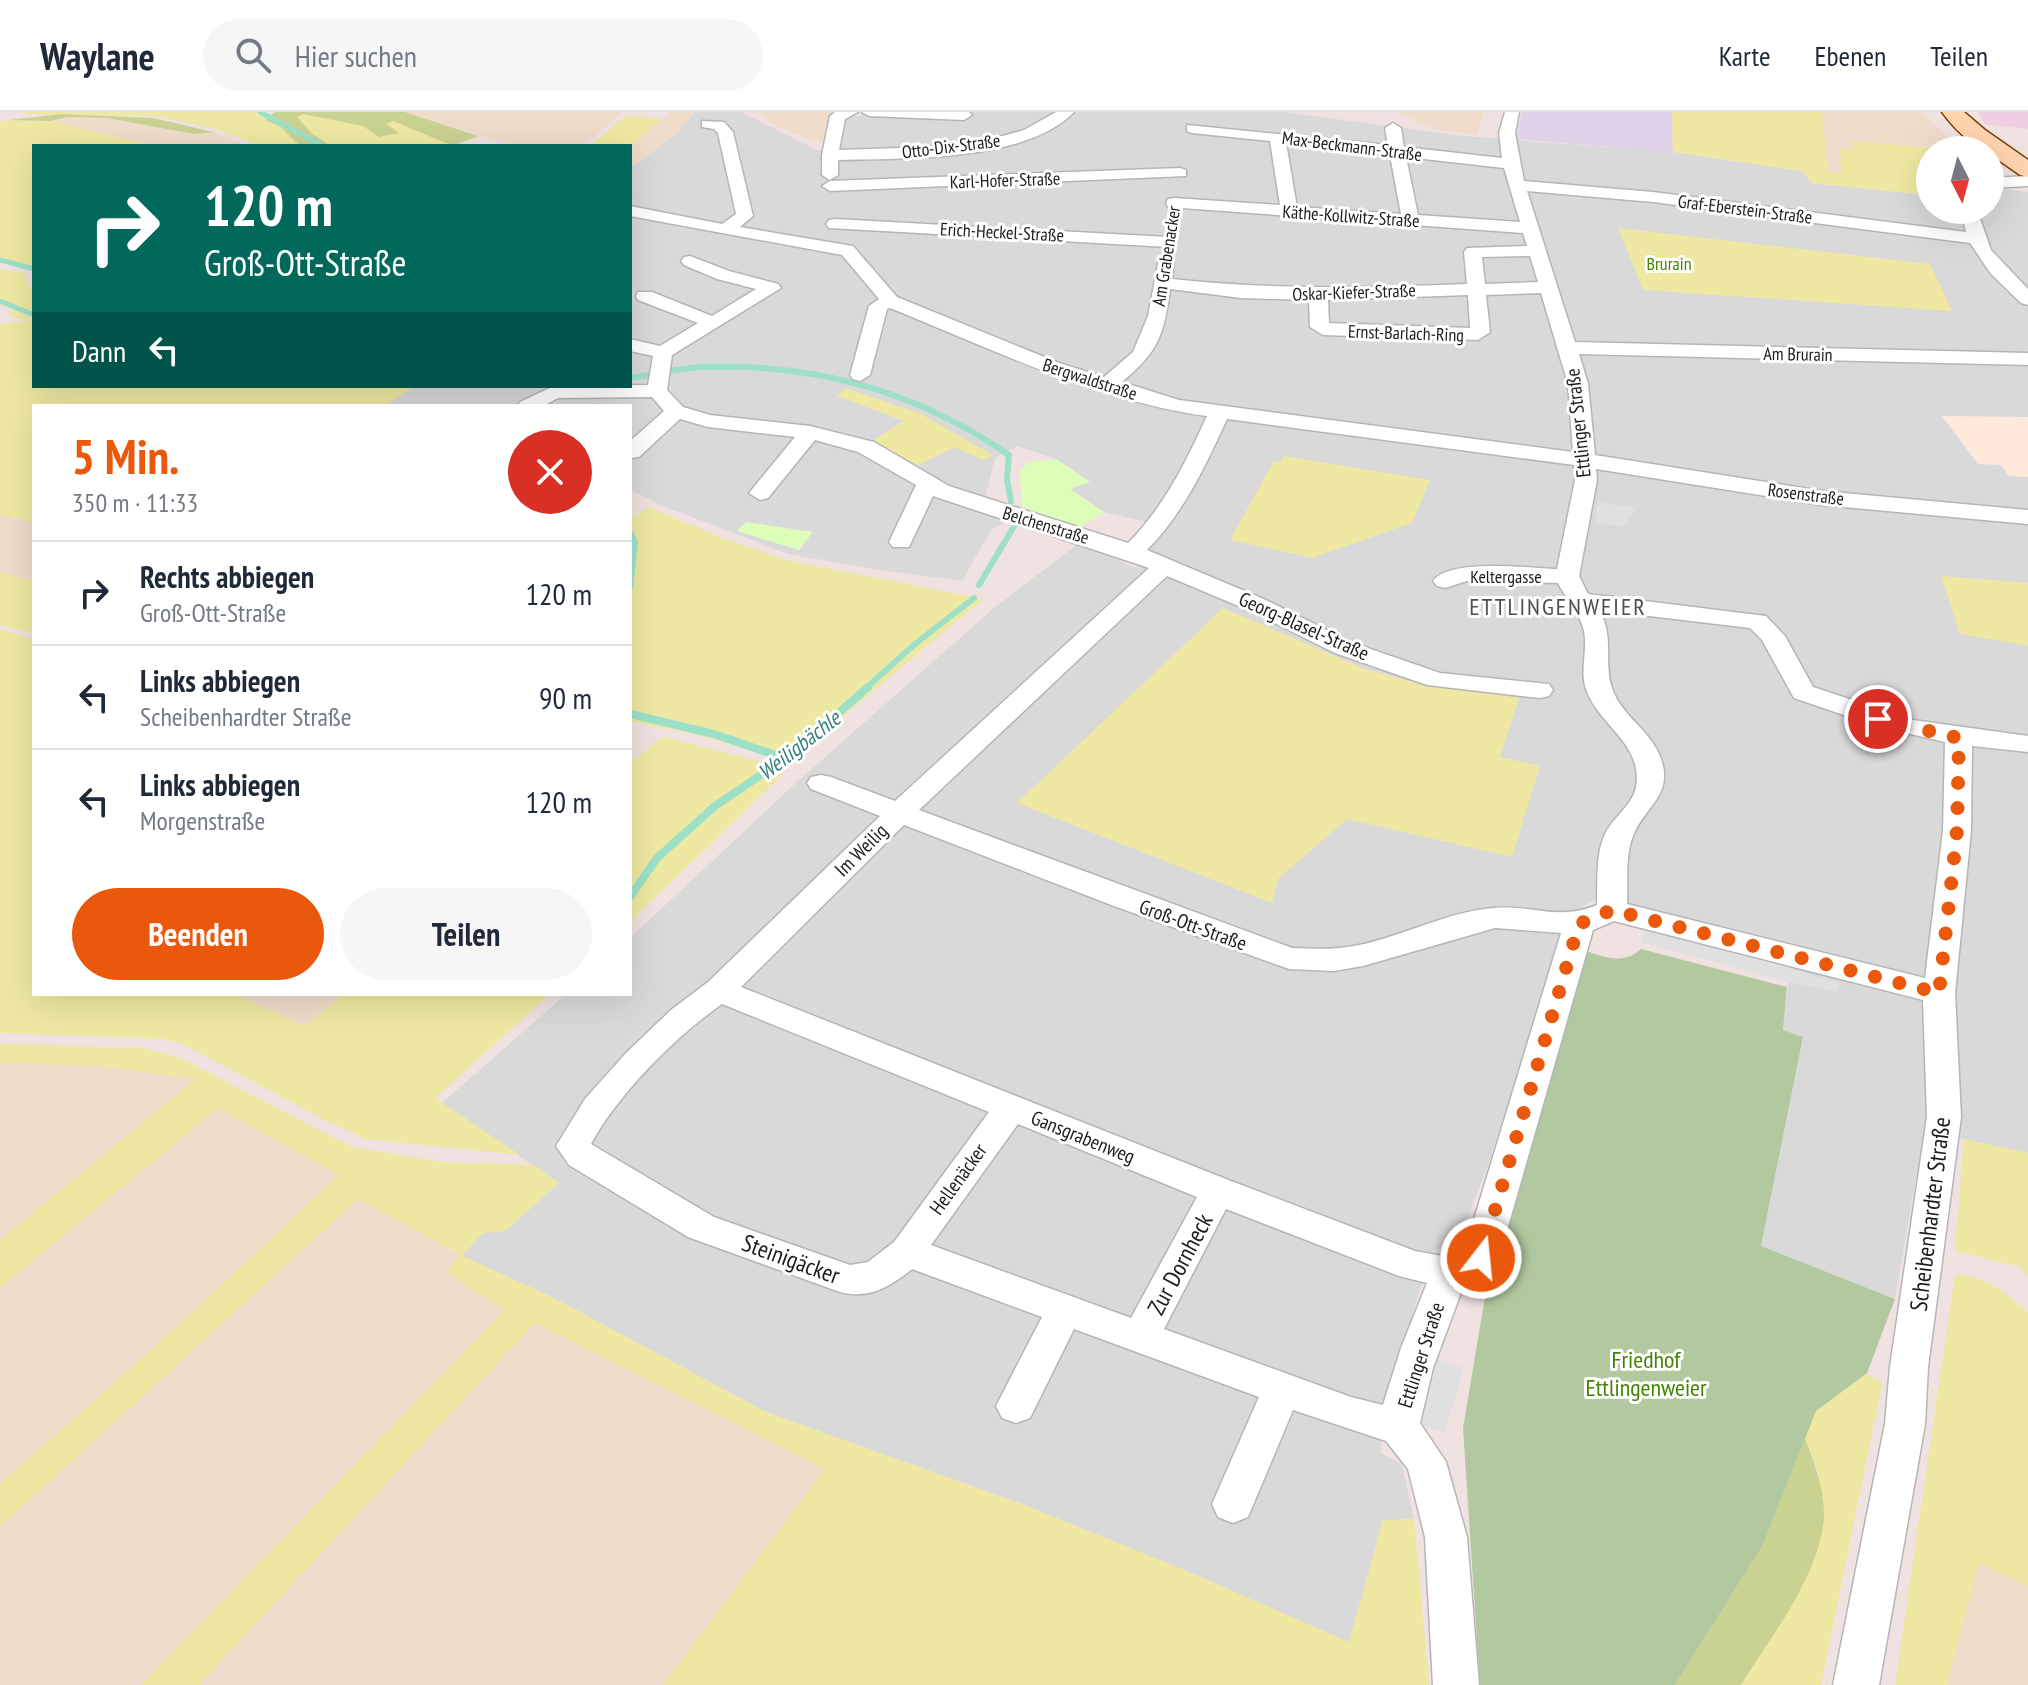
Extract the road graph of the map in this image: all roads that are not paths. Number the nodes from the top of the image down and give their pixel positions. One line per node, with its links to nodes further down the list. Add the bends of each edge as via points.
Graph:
1 (851, 112): 13 (street, Bergwaldstraße, via 838,116)
2 (869, 112): 6 (street)
3 (1067, 112): 13 (street, Otto-Dix-Straße, via 1003,141)
4 (1512, 112): 15 (street, Ettlinger Straße, via 1507,133)
5 (1952, 112): 9 (main road)
6 (964, 115)
7 (707, 124): 27 (street, via 725,132 744,207 745,216)
8 (1393, 128): 12 (street)
9 (1981, 136)
10 (1277, 137): 11 (street, Max-Beckmann-Straße); 12 (street, Max-Beckmann-Straße); 21 (street)
11 (1188, 143): 19 (street, Karl-Hofer-Straße); 20 (street, Am Grabenacker)
12 (1397, 151): 15 (street, Max-Beckmann-Straße); 23 (street)
13 (830, 155): 19 (street, Bergwaldstraße)
14 (2004, 155): 16 (main road)
15 (1511, 164): 18 (street, Ettlinger Straße)
16 (2028, 175): 17 (street)
17 (2004, 178)
18 (1517, 185): 26 (street, Ettlinger Straße); 28 (street, Graf-Eberstein-Straße)
19 (830, 186): 24 (street, Bergwaldstraße)
20 (1174, 203): 21 (street, Käthe-Kollwitz-Straße); 29 (street, Am Grabenacker)
21 (1289, 212): 23 (street, Käthe-Kollwitz-Straße)
22 (635, 216): 27 (street)
23 (1410, 219): 26 (street, Käthe-Kollwitz-Straße)
24 (835, 224): 29 (street, Erich-Heckel-Straße); 30 (street, Bergwaldstraße)
25 (1972, 224): 28 (street)
26 (1528, 228): 31 (street, Ettlinger Straße)
27 (726, 229): 30 (street)
28 (1974, 238): 38 (street, via 1998,273)
29 (1168, 242): 33 (street, Am Grabenacker)
30 (847, 250): 39 (street, Bergwaldstraße)
31 (1535, 251): 34 (street, Ettlinger Straße); 35 (street, via 1473,252)
32 (690, 261): 40 (street, via 772,288)
33 (1162, 283): 36 (street, Oskar-Kiefer-Straße); 47 (street, Am Grabenacker, via 1157,316 1142,355)
34 (1547, 287): 35 (street, Oskar-Kiefer-Straße); 42 (street, Ettlinger Straße)
35 (1477, 288): 36 (street, Oskar-Kiefer-Straße); 36 (street, Ernst-Barlach-Ring, via 1480,332 1471,335 1323,329)
36 (1318, 295)
37 (645, 296): 40 (street)
38 (2028, 299)
39 (890, 301): 45 (street, via 878,306); 47 (street, Bergwaldstraße)
40 (714, 322): 44 (street)
41 (632, 347): 44 (street)
42 (1569, 348): 43 (street, Am Brurain); 54 (street, Ettlinger Straße, via 1578,384)
43 (2028, 359)
44 (659, 372): 46 (street); 50 (street)
45 (860, 375)
46 (632, 377)
47 (1107, 385): 51 (street, Bergwaldstraße)
48 (575, 388): 49 (street)
49 (531, 404)
50 (676, 411): 52 (street, Belchenstraße, via 736,425); 53 (street)
51 (1219, 413): 54 (street, Bergwaldstraße); 59 (street, via 1201,454 1147,539)
52 (810, 432): 55 (street, Belchenstraße, via 866,447); 56 (street)
53 (632, 451)
54 (1584, 461): 57 (street, Rosenstraße, via 1822,498); 61 (street, Ettlinger Straße, via 1586,480)
55 (927, 485): 58 (street); 59 (street, Belchenstraße)
56 (760, 493)
57 (2028, 517)
58 (901, 542)
59 (1132, 552): 60 (street, Belchenstraße)
60 (1164, 566): 64 (street, Georg-Blasel-Straße, via 1344,648 1436,680); 68 (street, Im Weilig)
61 (1567, 576): 62 (street, Keltergasse, via 1465,574); 63 (street)
62 (1445, 581)
63 (1582, 601): 65 (street, via 1757,621 1773,636 1803,692 1878,719); 69 (street, via 1597,634 1600,693 1639,738 1650,785 1618,836)
64 (1540, 690)
65 (1959, 738): 66 (street); 71 (street, Scheibenhardter Straße, via 1957,831)
66 (2028, 744)
67 (821, 783): 68 (street, Groß-Ott-Straße)
68 (900, 812): 69 (street, Groß-Ott-Straße, via 1289,958 1363,955 1495,918); 70 (street, Im Weilig)
69 (1595, 917): 71 (street, Groß-Ott-Straße); 76 (street, via 1481,1258)
70 (719, 990): 72 (street, Gansgrabenweg); 73 (street, Im Weilig, via 596,1106)
71 (1939, 993): 84 (street, Scheibenhardter Straße, via 1944,1117 1905,1424)
72 (1011, 1108): 74 (street, Gansgrabenweg); 75 (street, Hellenäcker)
73 (573, 1146): 75 (street, Steinigäcker, via 590,1162 701,1227 850,1280 877,1276)
74 (1218, 1191): 76 (street, Gansgrabenweg, via 1412,1265); 78 (street, Zur Dornheck)
75 (907, 1252): 77 (street)
76 (1450, 1272): 81 (street, Ettlinger Straße, via 1427,1329)
77 (1064, 1312): 78 (street); 80 (street)
78 (1141, 1336): 79 (street)
79 (1283, 1387): 81 (street); 82 (street)
80 (1016, 1406)
81 (1399, 1427): 83 (street, Ettlinger Straße, via 1426,1462 1446,1537)
82 (1233, 1504)
83 (1456, 1685)
84 (1856, 1685)

